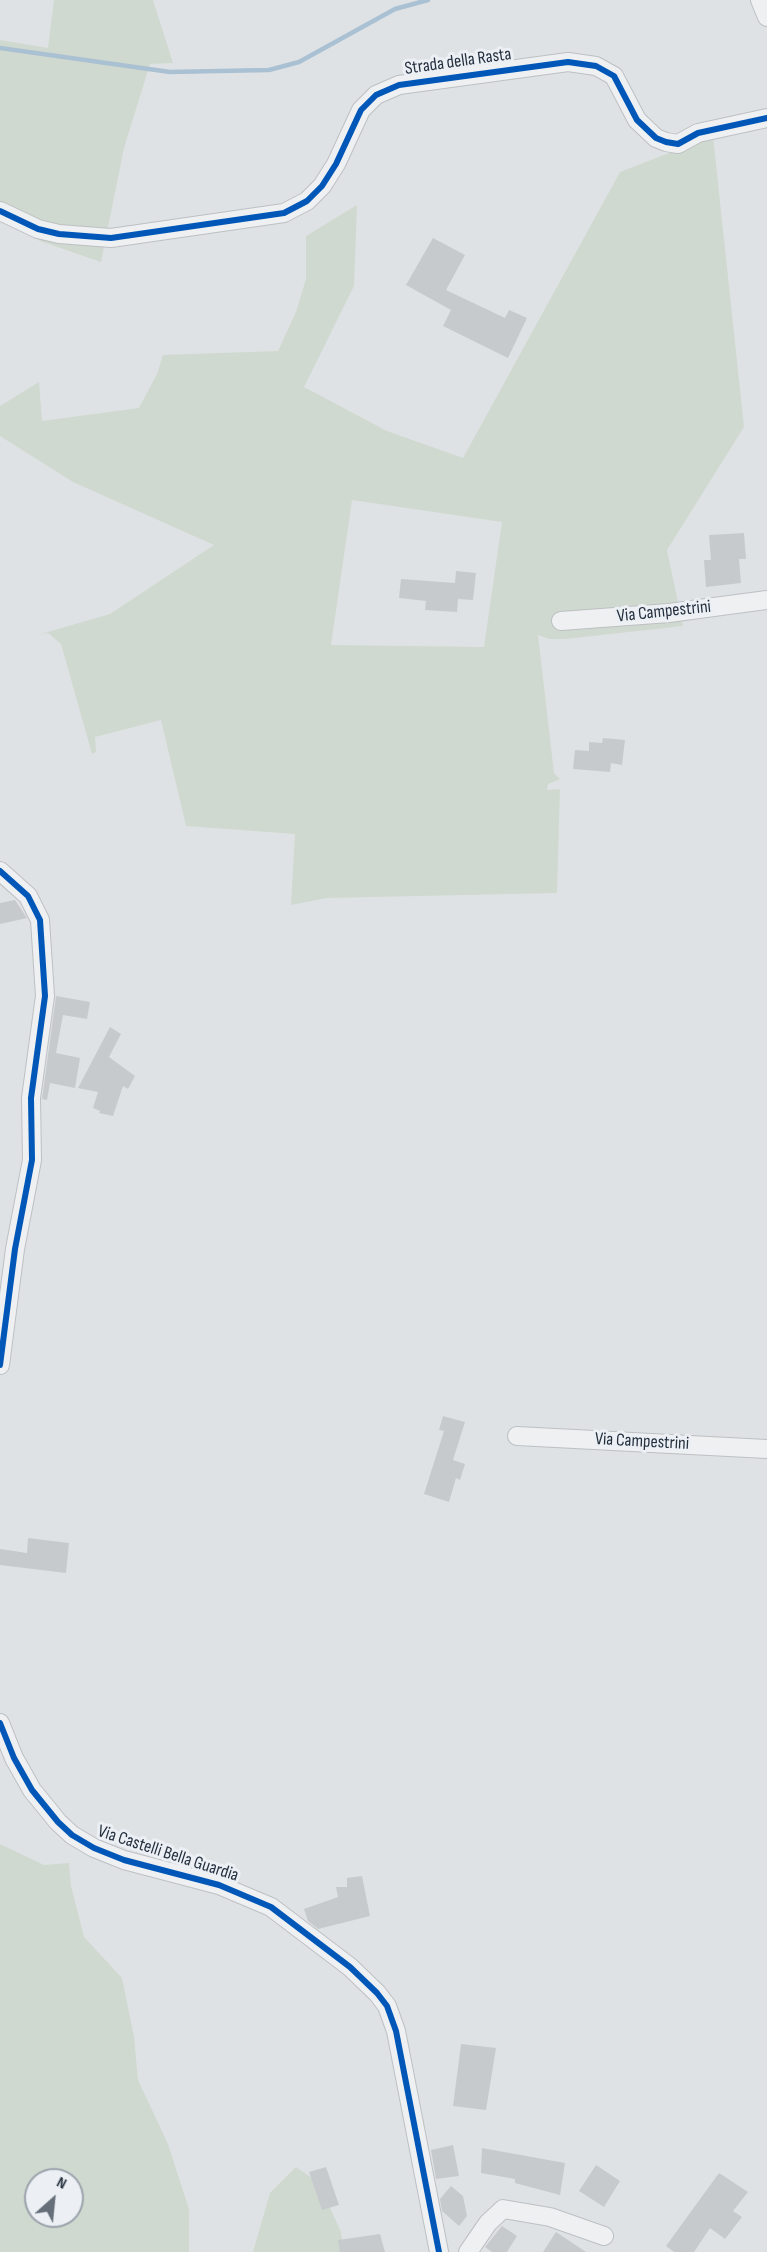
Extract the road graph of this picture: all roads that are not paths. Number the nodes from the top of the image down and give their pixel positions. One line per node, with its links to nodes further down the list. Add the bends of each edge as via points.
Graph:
1 (760, 0): 2 (street)
2 (767, 17)
3 (767, 118): 4 (street, Strada della Rasta, via 698,133 681,143 666,142 648,133 637,120 614,76 586,63 559,63 399,85 376,95 361,110 322,186 307,201 284,213 111,238 38,229)
4 (0, 211)
5 (767, 600): 6 (street, Via Campestrini)
6 (561, 621)
7 (0, 871): 8 (street, via 28,896 40,920 45,996 31,1098 32,1160 15,1249)
8 (0, 1365)
9 (517, 1436): 10 (street, Via Campestrini)
10 (767, 1449)
11 (0, 1723): 13 (street, Via Castelli Bella Guardia, via 32,1790 72,1835 124,1860 219,1885 271,1908 350,1966 377,1993 387,2006 396,2031)
12 (604, 2236): 14 (street, via 550,2217 503,2209)
13 (439, 2252)
14 (468, 2252)

